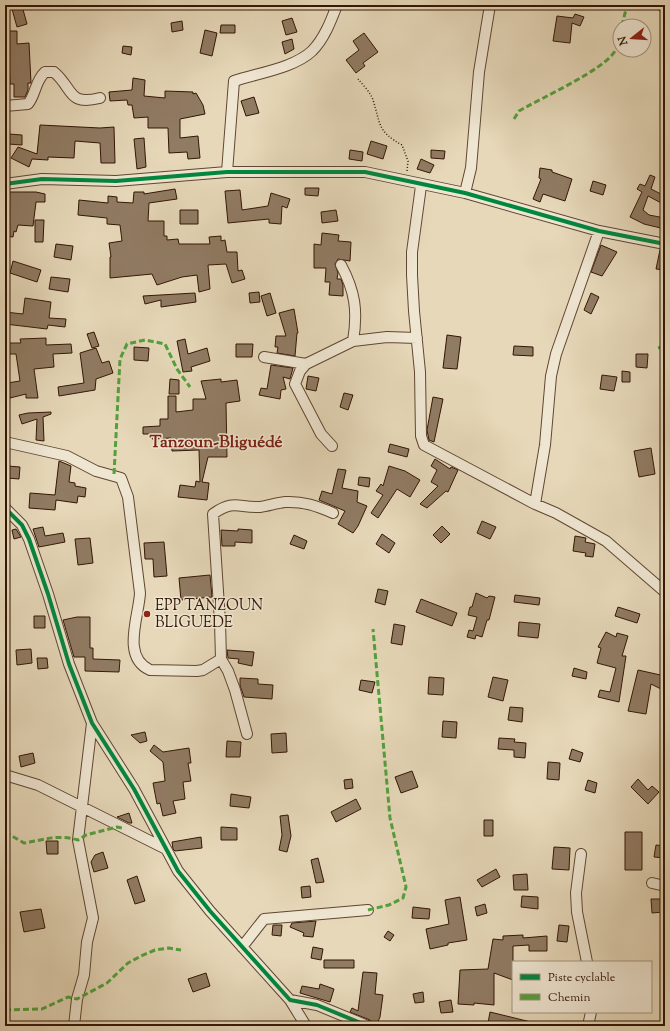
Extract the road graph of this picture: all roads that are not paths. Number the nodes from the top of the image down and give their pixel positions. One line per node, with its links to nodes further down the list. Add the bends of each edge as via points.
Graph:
1 (337, 5): 5 (street, via 321,39 311,51 291,64 234,81)
2 (490, 5): 8 (street, via 479,72 471,168)
3 (100, 98): 4 (street, via 87,101 77,99 54,72 45,72 39,77 33,98 28,104)
4 (5, 106)
5 (227, 172): 6 (street, via 116,181 42,179); 7 (street, via 365,172)
6 (5, 184)
7 (421, 186): 8 (street); 12 (street, via 412,260)
8 (465, 193): 9 (street)
9 (599, 231): 10 (street); 18 (street, via 556,354)
10 (665, 244)
11 (341, 265): 13 (street, via 355,298)
12 (418, 338): 13 (street, via 387,337); 18 (street, via 421,436 424,445)
13 (353, 341): 15 (street)
14 (264, 357): 15 (street)
15 (306, 364): 17 (street, via 295,384 322,434)
16 (5, 442): 22 (street, via 67,456 96,471 121,478 128,496 140,593 140,606 133,637 139,661 144,667 150,670 197,671)
17 (332, 446)
18 (535, 504): 21 (street, via 606,541)
19 (5, 508): 23 (street, via 22,525 29,539 69,664)
20 (333, 513): 22 (street, via 312,504 285,502 261,507 229,505 213,514)
21 (665, 592)
22 (221, 659): 24 (street, via 235,690)
23 (92, 723): 26 (street); 27 (street, via 130,783)
24 (247, 734)
25 (5, 775): 26 (street, via 38,785)
26 (82, 807): 27 (street); 36 (street, via 78,840 94,918 87,942 84,975 77,998)
27 (166, 849): 32 (street, via 178,871)
28 (581, 854): 33 (street, via 576,893 577,912)
29 (652, 883): 30 (street)
30 (665, 886)
31 (368, 910): 32 (street, via 264,919)
32 (242, 947): 34 (street)
33 (587, 961)
34 (290, 1000): 37 (street); 38 (street, via 317,1005)
35 (591, 1013): 39 (street)
36 (74, 1026)
37 (306, 1026)
38 (368, 1026)
39 (588, 1026)

